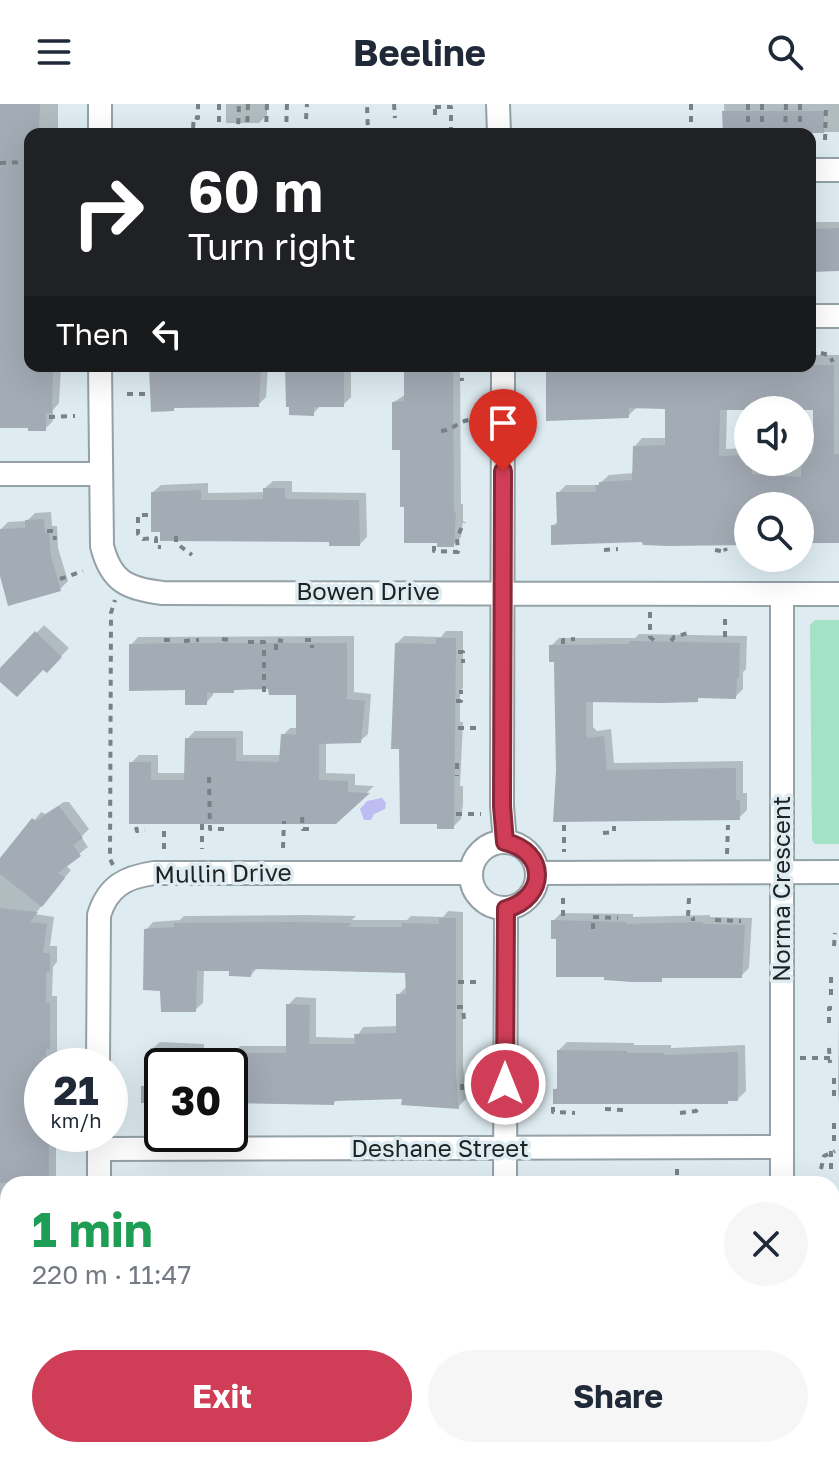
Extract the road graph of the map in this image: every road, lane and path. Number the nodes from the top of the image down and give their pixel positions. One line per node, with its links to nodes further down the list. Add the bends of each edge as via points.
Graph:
1 (100, 104): 22 (street)
2 (198, 104): 23 (path)
3 (219, 104): 24 (path)
4 (239, 104): 25 (path)
5 (248, 104): 26 (path)
6 (267, 104): 27 (path)
7 (287, 104): 28 (path)
8 (307, 104): 21 (path)
9 (367, 104): 29 (path)
10 (394, 104): 20 (path)
11 (498, 104): 31 (street)
12 (691, 104): 32 (path)
13 (748, 104): 33 (path)
14 (762, 104): 34 (path)
15 (786, 104): 35 (path)
16 (800, 104): 36 (path)
17 (826, 104): 37 (path)
18 (435, 106): 19 (path); 30 (path, via 451,107)
19 (435, 115)
20 (395, 118)
21 (306, 119)
22 (100, 128)
23 (193, 128)
24 (219, 128)
25 (238, 128)
26 (247, 128)
27 (266, 128)
28 (286, 128)
29 (368, 128)
30 (451, 128)
31 (499, 128)
32 (691, 128)
33 (748, 128)
34 (762, 128)
35 (785, 128)
36 (800, 128)
37 (825, 140)
38 (24, 162): 39 (path)
39 (0, 163)
40 (816, 170): 41 (street)
41 (839, 170)
42 (816, 316): 43 (street)
43 (839, 316)
44 (821, 353): 45 (path)
45 (833, 362)
46 (100, 372): 57 (street)
47 (461, 372): 49 (path)
48 (503, 372): 73 (street)
49 (462, 381)
50 (127, 394): 51 (path)
51 (148, 394)
52 (75, 416): 53 (path)
53 (49, 417)
54 (477, 419): 55 (path, via 458,421)
55 (441, 431)
56 (0, 474): 57 (street)
57 (101, 474): 72 (street, via 102,546 111,571)
58 (148, 515): 64 (path, via 138,515 138,534 156,538 156,547)
59 (464, 522): 63 (path, via 458,552 434,551)
60 (47, 531): 62 (path, via 54,531)
61 (176, 536): 69 (path, via 176,543)
62 (55, 540)
63 (434, 546)
64 (161, 547)
65 (725, 548): 68 (path, via 726,552)
66 (618, 549): 67 (path)
67 (604, 550)
68 (715, 550)
69 (192, 555)
70 (83, 571): 71 (path)
71 (60, 579)
72 (121, 581): 73 (street, Bowen Drive, via 163,593); 127 (path, via 111,613 110,859)
73 (504, 592): 74 (street, Bowen Drive); 118 (street)
74 (650, 593): 75 (street, Bowen Drive); 91 (path, via 650,637)
75 (782, 594): 76 (street, Bowen Drive); 122 (street, Norma Crescent)
76 (839, 594)
77 (725, 619): 86 (path)
78 (688, 633): 89 (path)
79 (222, 639): 84 (path)
80 (575, 639): 92 (path)
81 (164, 640): 82 (path)
82 (172, 640)
83 (199, 640): 87 (path)
84 (229, 640)
85 (305, 640): 93 (path, via 312,640)
86 (725, 640)
87 (184, 641)
88 (283, 641): 94 (path, via 276,640)
89 (671, 641)
90 (248, 642): 98 (path, via 264,642)
91 (656, 642)
92 (563, 644)
93 (312, 648)
94 (276, 650)
95 (458, 652): 96 (path, via 463,652)
96 (463, 663)
97 (461, 690): 99 (path, via 461,701)
98 (264, 692)
99 (456, 701)
100 (458, 728): 101 (path)
101 (480, 728)
102 (457, 763): 103 (path)
103 (457, 776)
104 (209, 777): 114 (path, via 210,829)
105 (456, 814): 106 (path)
106 (481, 814)
107 (302, 817): 115 (path, via 303,829)
108 (284, 821): 119 (path)
109 (202, 824): 121 (path)
110 (728, 825): 126 (path)
111 (614, 826): 117 (path, via 614,832)
112 (136, 827): 116 (path)
113 (164, 828): 120 (path)
114 (224, 829)
115 (310, 829)
116 (145, 830)
117 (603, 833)
118 (505, 842): 124 (street, via 481,850); 125 (street, via 527,852)
119 (283, 848)
120 (164, 849)
121 (202, 849)
122 (782, 872): 123 (street); 126 (street); 149 (street, Norma Crescent)
123 (839, 872)
124 (471, 873): 127 (street, Mullin Drive, via 154,873); 130 (street, via 480,899)
125 (537, 873): 126 (street); 130 (street, via 530,896)
126 (727, 873)
127 (122, 881): 147 (street, Mullin Drive, via 107,896 99,915)
128 (563, 898): 131 (path)
129 (689, 898): 134 (path, via 688,917)
130 (506, 909): 164 (street)
131 (563, 918)
132 (618, 918): 136 (path, via 593,917)
133 (715, 920): 135 (path)
134 (693, 921)
135 (741, 921)
136 (593, 929)
137 (835, 933): 138 (path)
138 (834, 946)
139 (831, 977): 142 (path, via 831,995)
140 (458, 982): 141 (path)
141 (480, 982)
142 (836, 996)
143 (457, 1007): 145 (path, via 463,1007)
144 (834, 1008): 146 (path, via 829,1008)
145 (464, 1020)
146 (829, 1023)
147 (98, 1048)
148 (829, 1048): 149 (path, via 830,1060)
149 (782, 1058): 163 (street, Norma Crescent)
150 (834, 1078): 153 (path)
151 (462, 1084): 152 (path)
152 (462, 1096)
153 (834, 1096)
154 (553, 1107): 158 (path, via 553,1112)
155 (699, 1108): 159 (path)
156 (605, 1109): 157 (path)
157 (623, 1110)
158 (575, 1113)
159 (680, 1113)
160 (834, 1123): 162 (path)
161 (128, 1142): 164 (street, Deshane Street)
162 (834, 1142)
163 (781, 1147): 164 (street, Deshane Street); 172 (street, Norma Crescent)
164 (505, 1149): 170 (street)
165 (99, 1152): 169 (street)
166 (677, 1169): 171 (path)
167 (821, 1169): 168 (path, via 824,1156 833,1151)
168 (831, 1169)
169 (99, 1176)
170 (505, 1176)
171 (677, 1176)
172 (782, 1176)

